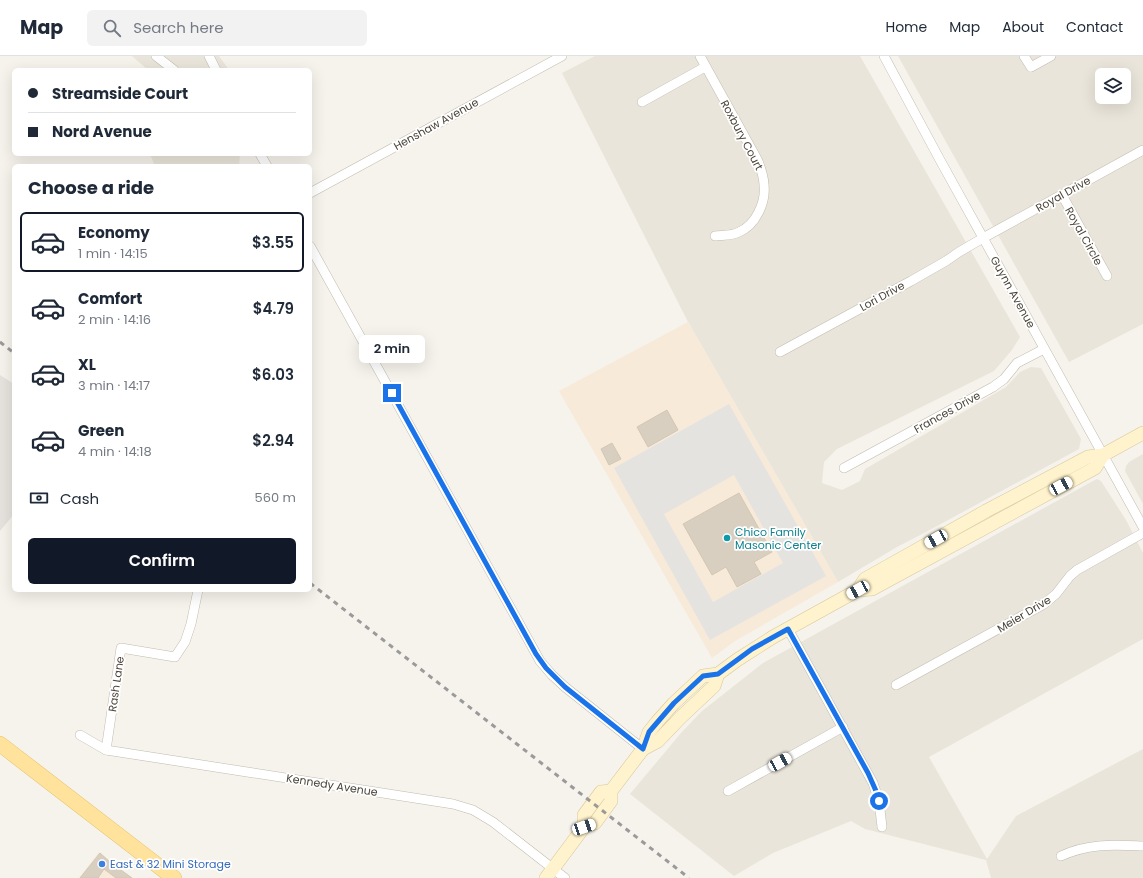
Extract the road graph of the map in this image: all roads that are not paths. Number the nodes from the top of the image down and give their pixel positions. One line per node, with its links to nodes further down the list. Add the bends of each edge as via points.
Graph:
1 (156, 56): 9 (street)
2 (209, 56): 10 (street)
3 (562, 56): 13 (street, Henshaw Avenue)
4 (700, 56): 8 (street, Roxbury Court)
5 (884, 56): 16 (street, Guynn Avenue)
6 (1024, 56): 7 (street, via 1031,67)
7 (1051, 56)
8 (705, 67): 11 (street); 15 (street, Roxbury Court, via 758,162 765,186 753,222 741,232)
9 (171, 68)
10 (215, 68)
11 (642, 102)
12 (1143, 150): 14 (street, Royal Drive)
13 (312, 192)
14 (1062, 195): 16 (street, Royal Drive); 18 (street, Royal Circle)
15 (715, 236)
16 (983, 238): 19 (street, Guynn Avenue); 20 (street, Lori Drive, via 918,277)
17 (312, 250): 32 (street, via 540,661 565,687)
18 (1108, 276)
19 (1044, 348): 22 (street, Guynn Avenue); 23 (street, Frances Drive, via 1017,363 1004,379 993,387)
20 (780, 352)
21 (1143, 433): 22 (main road)
22 (1103, 455): 24 (street, Guynn Avenue); 27 (main road, via 1095,468 872,589 858,590)
23 (844, 468)
24 (1143, 527)
25 (1143, 533): 28 (street, Meier Drive, via 1077,570 1044,604)
26 (198, 592): 33 (street, Rash Lane, via 189,630 175,657 121,648)
27 (788, 629): 29 (street); 32 (main road, via 752,649 718,674 714,686 658,741)
28 (896, 686)
29 (843, 727): 34 (street); 35 (street, via 876,791)
30 (80, 735): 33 (street, Kennedy Avenue)
31 (0, 744): 39 (main road)
32 (643, 749): 38 (main road, via 611,791 601,792 584,815 584,827)
33 (106, 750): 38 (street, Kennedy Avenue, via 453,804 473,810 493,822)
34 (728, 791)
35 (882, 827)
36 (1143, 846): 37 (street, via 1095,846 1080,848)
37 (1061, 856)
38 (549, 873): 40 (street, Kennedy Avenue)
39 (174, 878)
40 (565, 878)

